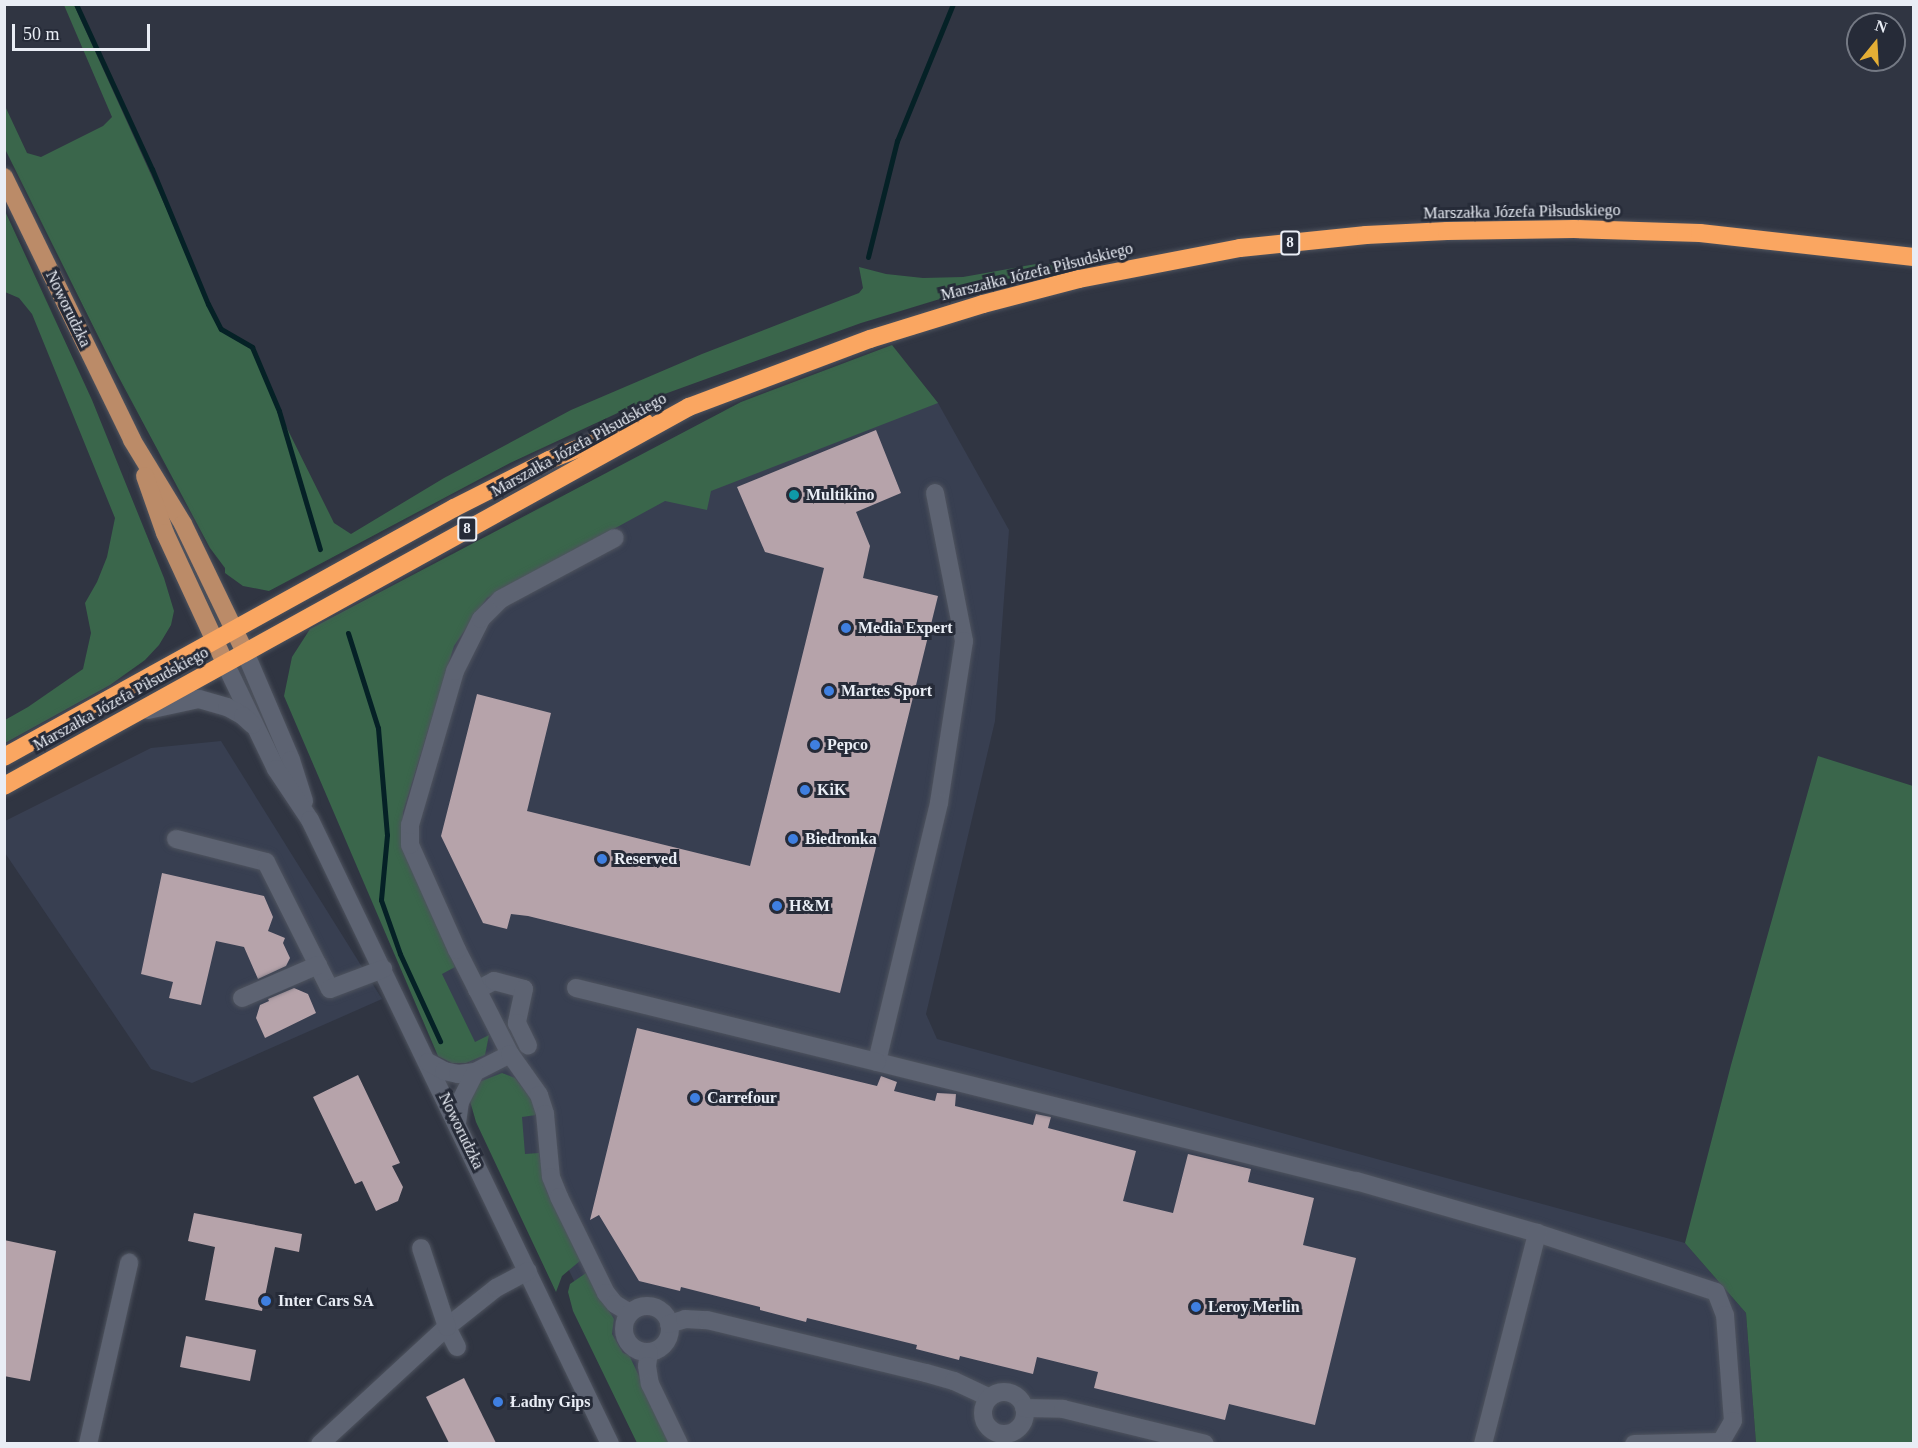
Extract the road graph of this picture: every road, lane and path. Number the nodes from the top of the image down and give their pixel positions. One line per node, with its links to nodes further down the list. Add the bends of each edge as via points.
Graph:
1 (4, 177): 4 (main road, Noworudzka)
2 (1914, 257): 3 (highway, Marszałka Józefa Piłsudskiego / 8, via 1756,238 1517,228 1366,235 1240,248 1079,279 982,304 870,339)
3 (689, 407): 7 (highway, Marszałka Józefa Piłsudskiego / 8, via 549,460); 9 (highway, Marszałka Józefa Piłsudskiego / 8)
4 (132, 440): 7 (main road, Noworudzka, via 183,524); 8 (main road, Noworudzka, via 165,533)
5 (935, 493): 25 (street, via 964,641 939,803)
6 (615, 538): 20 (street, via 491,606 455,671 410,825 410,845)
7 (234, 629): 8 (highway, 8); 9 (main road, Noworudzka)
8 (214, 640): 10 (main road, Noworudzka); 13 (highway, Marszałka Józefa Piłsudskiego / 8)
9 (245, 652): 10 (highway, 8); 15 (street, Noworudzka, via 291,760)
10 (225, 663): 11 (highway, Marszałka Józefa Piłsudskiego / 8); 12 (street, Noworudzka)
11 (137, 712): 12 (street, via 199,699 227,708); 14 (highway, Marszałka Józefa Piłsudskiego / 8)
12 (254, 726): 15 (street, Noworudzka, via 276,769)
13 (4, 757)
14 (4, 786)
15 (310, 820): 18 (street, Noworudzka)
16 (176, 839): 17 (street, via 266,862)
17 (318, 965): 18 (street, via 330,989); 21 (street)
18 (383, 969): 24 (street, Noworudzka)
19 (576, 988): 25 (street)
20 (477, 990): 22 (street, via 494,981 524,989 517,1023); 23 (street)
21 (242, 998)
22 (528, 1046)
23 (510, 1054): 26 (street); 32 (street, via 539,1095 545,1114 551,1177 559,1197 606,1293)
24 (428, 1062): 26 (street, via 458,1074); 27 (street, Noworudzka)
25 (876, 1062): 28 (street, via 1356,1181)
26 (475, 1072): 27 (street, via 460,1102)
27 (457, 1123): 31 (street, Noworudzka)
28 (1537, 1233): 45 (street); 46 (street, via 1716,1292 1725,1315 1733,1421 1721,1442)
29 (422, 1248): 34 (street)
30 (129, 1263): 40 (street)
31 (528, 1271): 34 (street, via 496,1288); 42 (street, Noworudzka)
32 (630, 1313): 33 (street, via 650,1306 660,1310); 36 (street, via 625,1323 626,1339 638,1350)
33 (669, 1324): 36 (street, via 665,1343); 37 (street, via 685,1319 707,1320 926,1373)
34 (447, 1327): 35 (street); 41 (street)
35 (457, 1347)
36 (649, 1352): 43 (street, via 650,1384)
37 (989, 1397): 38 (street, via 1007,1392 1018,1397); 39 (street, via 984,1405 984,1418)
38 (1024, 1408): 39 (street, via 1018,1427); 44 (street, via 1063,1409)
39 (998, 1438)
40 (88, 1443)
41 (320, 1443)
42 (610, 1443)
43 (679, 1443)
44 (1205, 1443)
45 (1483, 1443)
46 (1634, 1443)

